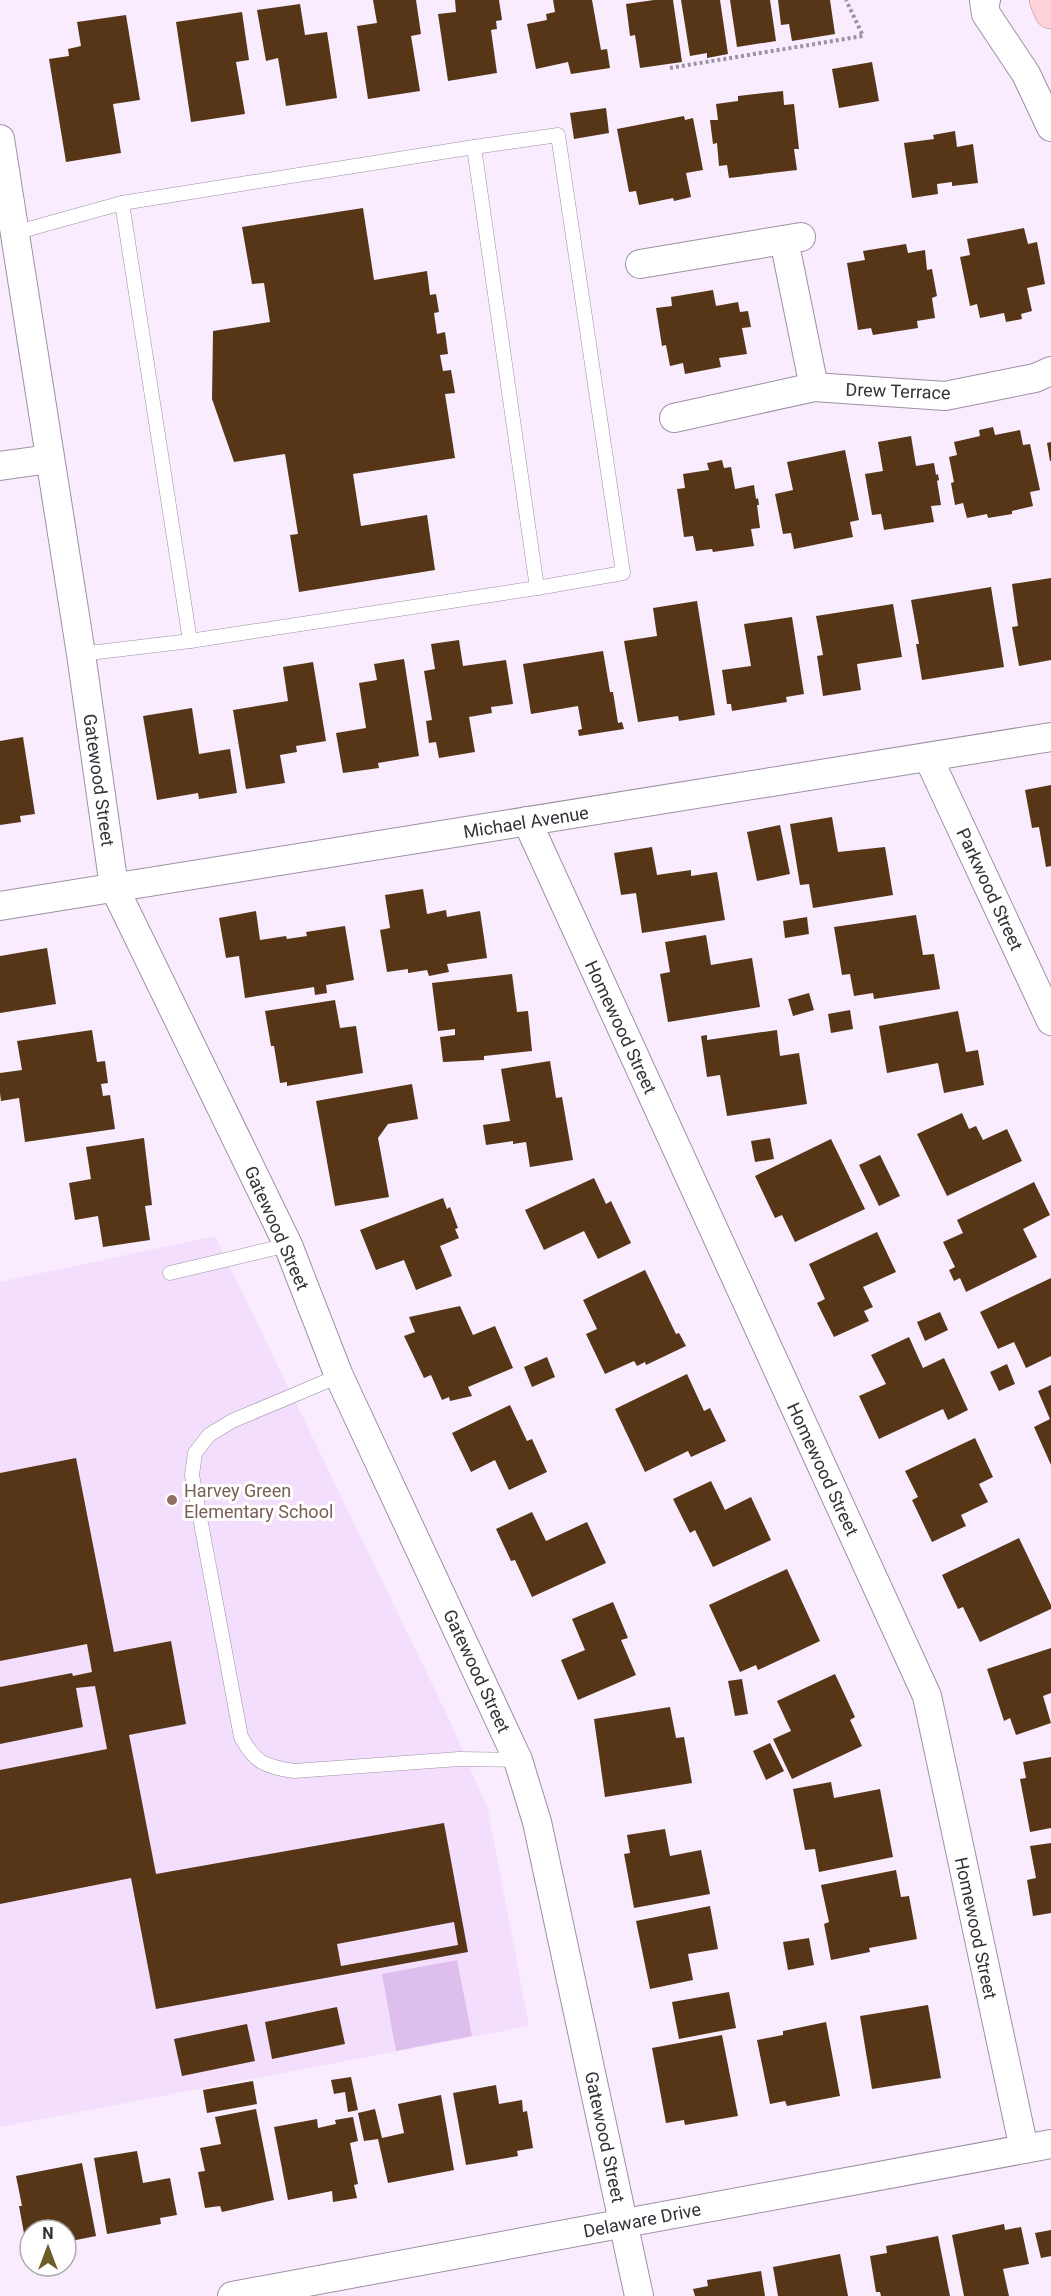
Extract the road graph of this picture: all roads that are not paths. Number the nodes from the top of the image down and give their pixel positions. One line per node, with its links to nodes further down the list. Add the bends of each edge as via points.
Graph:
1 (986, 0): 4 (street, via 986,14 1026,74)
2 (1046, 0): 3 (main road)
3 (1051, 12)
4 (1051, 127)
5 (0, 139): 8 (street, Gatewood Street)
6 (474, 147): 7 (lane); 15 (lane); 15 (lane, via 558,135 623,573)
7 (122, 202): 8 (lane); 16 (lane)
8 (15, 233): 13 (street, Gatewood Street)
9 (640, 264): 11 (street, via 793,238)
10 (1051, 371): 11 (street, Drew Terrace, via 1035,378 945,396)
11 (814, 387): 12 (street, Drew Terrace)
12 (674, 418)
13 (49, 459): 14 (street); 17 (street, Gatewood Street)
14 (0, 466)
15 (537, 588): 16 (lane)
16 (190, 641): 17 (lane)
17 (81, 654): 21 (street, Gatewood Street)
18 (1051, 737): 19 (street, Michael Avenue)
19 (928, 757): 20 (street, Michael Avenue); 23 (street, Parkwood Street)
20 (527, 821): 21 (street, Michael Avenue); 29 (street, Homewood Street, via 927,1696)
21 (114, 887): 22 (street, Michael Avenue); 24 (street, Gatewood Street)
22 (0, 906)
23 (1051, 1022)
24 (288, 1245): 25 (lane); 26 (street, Gatewood Street)
25 (170, 1273)
26 (339, 1376): 27 (street, Gatewood Street); 27 (lane, via 232,1421 209,1435 195,1453 192,1475 241,1737 251,1755 270,1767 294,1772 459,1759)
27 (518, 1760): 30 (street, Gatewood Street, via 537,1822)
28 (1051, 2144): 29 (street, Delaware Drive)
29 (1024, 2149): 30 (street, Delaware Drive)
30 (624, 2223): 31 (street, Delaware Drive); 32 (street, Gatewood Street)
31 (232, 2296)
32 (639, 2296)

